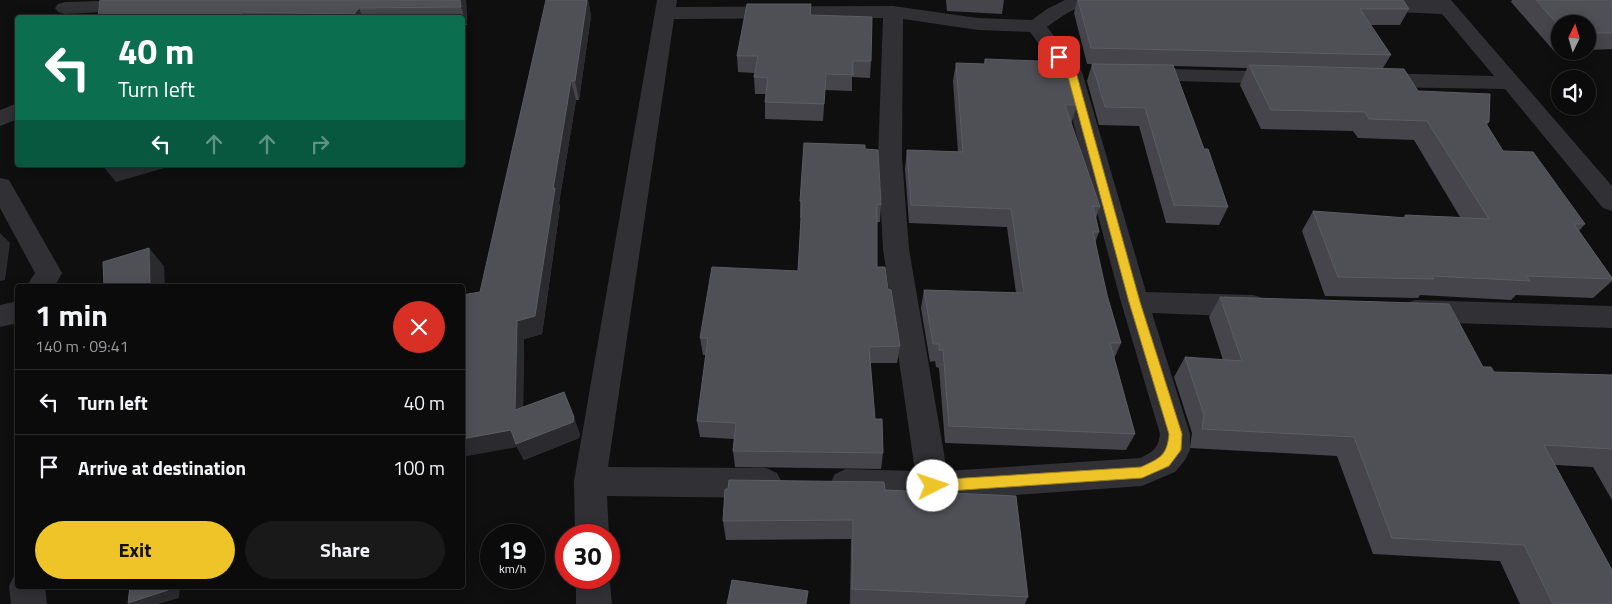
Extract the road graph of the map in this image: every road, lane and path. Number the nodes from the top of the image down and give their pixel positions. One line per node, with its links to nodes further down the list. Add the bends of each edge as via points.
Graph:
1 (1135, 4): 8 (street, via 1079,1)
2 (1445, 4): 4 (street); 12 (street)
3 (157, 5): 6 (street)
4 (1351, 5)
5 (667, 6): 7 (street); 24 (street)
6 (65, 9)
7 (893, 12): 8 (street, via 978,24); 25 (street, via 890,158 896,250)
8 (1036, 26): 18 (street, via 1081,73)
9 (1121, 74): 10 (street)
10 (1301, 78)
11 (1351, 79): 12 (street)
12 (1510, 83): 16 (street)
13 (15, 112): 14 (street)
14 (0, 119)
15 (0, 186): 17 (street, via 49,273)
16 (1612, 202)
17 (42, 284)
18 (1135, 302): 19 (street); 25 (street, via 1175,434 1174,450 1164,462 1142,472)
19 (1274, 306)
20 (1393, 310): 23 (street)
21 (15, 313): 22 (street)
22 (0, 316)
23 (1612, 317)
24 (590, 481): 25 (street); 26 (street)
25 (933, 486)
26 (592, 524)
27 (27, 589): 29 (street)
28 (593, 589): 30 (street)
29 (29, 604)
30 (594, 604)

